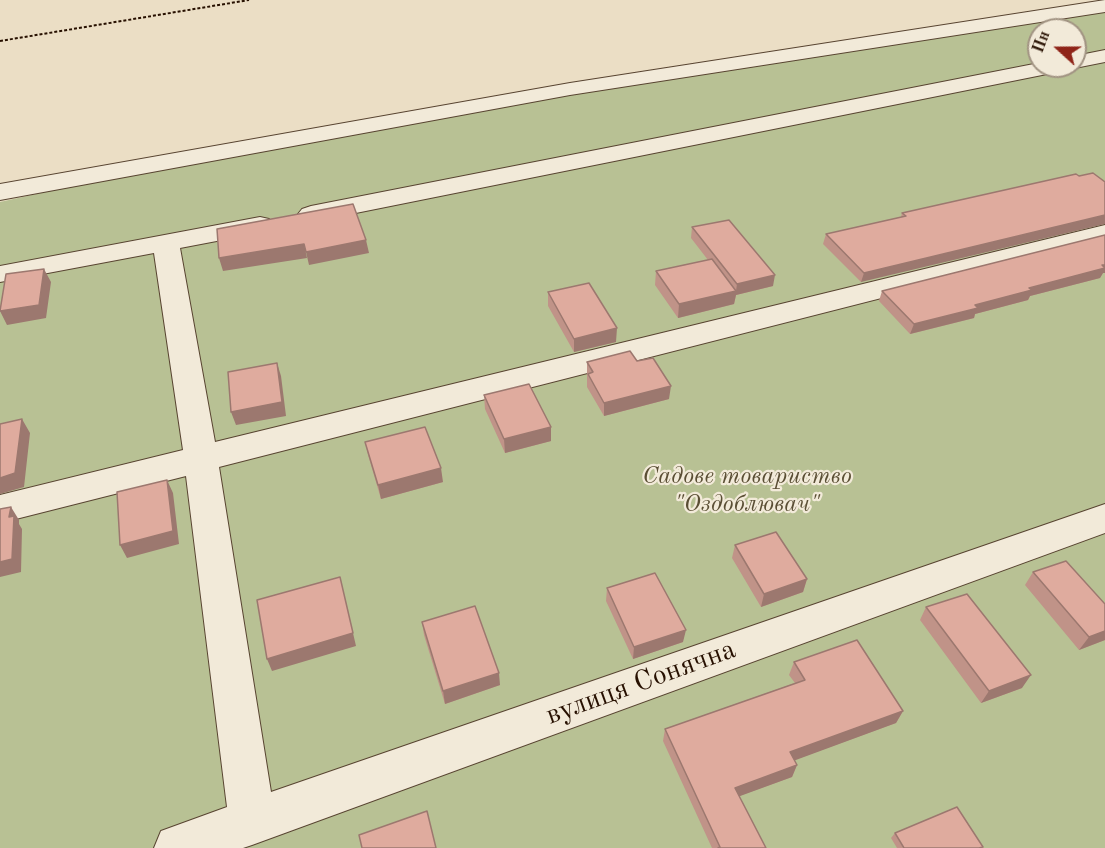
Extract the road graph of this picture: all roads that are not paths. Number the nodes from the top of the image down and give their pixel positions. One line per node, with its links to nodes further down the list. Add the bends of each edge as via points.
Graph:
1 (1105, 6): 5 (street, via 570,89)
2 (1105, 56): 3 (street)
3 (1087, 60)
4 (1027, 72): 7 (street)
5 (0, 192)
6 (1105, 232): 9 (street)
7 (166, 243): 8 (street); 9 (street)
8 (0, 274)
9 (201, 459): 10 (street); 12 (street)
10 (0, 509)
11 (1105, 518): 12 (street, вулиця Сонячна)
12 (252, 822): 13 (street, вулиця Сонячна)
13 (178, 848)

